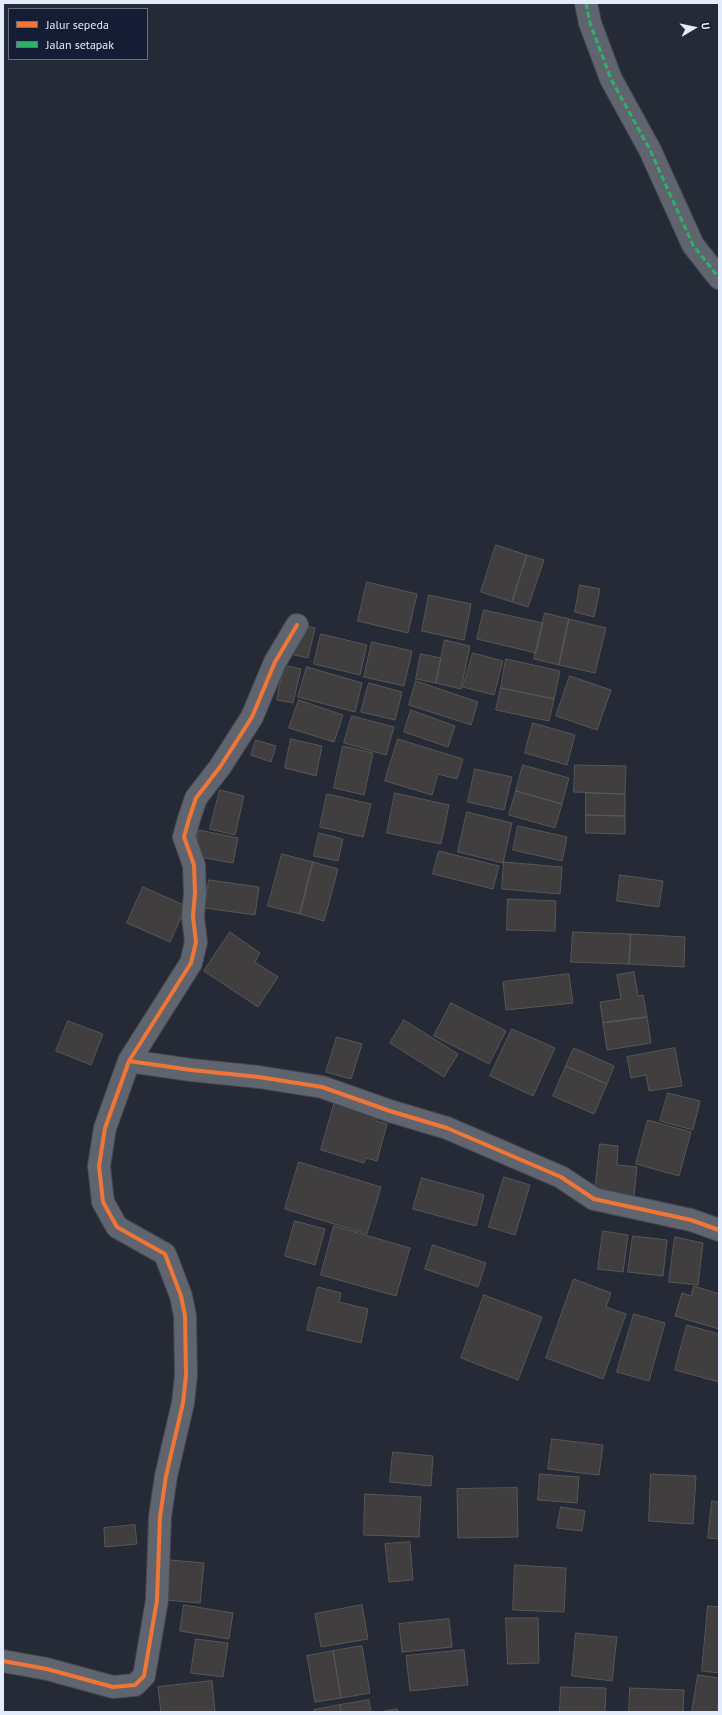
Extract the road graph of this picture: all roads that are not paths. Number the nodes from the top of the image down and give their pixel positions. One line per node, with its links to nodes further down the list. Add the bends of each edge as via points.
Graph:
1 (586, 3): 2 (street, via 590,24 611,79 650,150 693,245)
2 (719, 278)
3 (297, 625): 4 (street, via 275,662 252,717 220,767 196,798 184,837 194,865 193,917 196,942 191,963)
4 (129, 1061): 5 (street, via 259,1076 322,1087 472,1138 561,1177 594,1199 691,1220); 6 (street, via 105,1128 99,1166 104,1202 117,1228 165,1254 185,1316 186,1344 183,1403 166,1476 160,1517 158,1600 144,1676 135,1685 113,1687)
5 (719, 1230)
6 (3, 1660)

